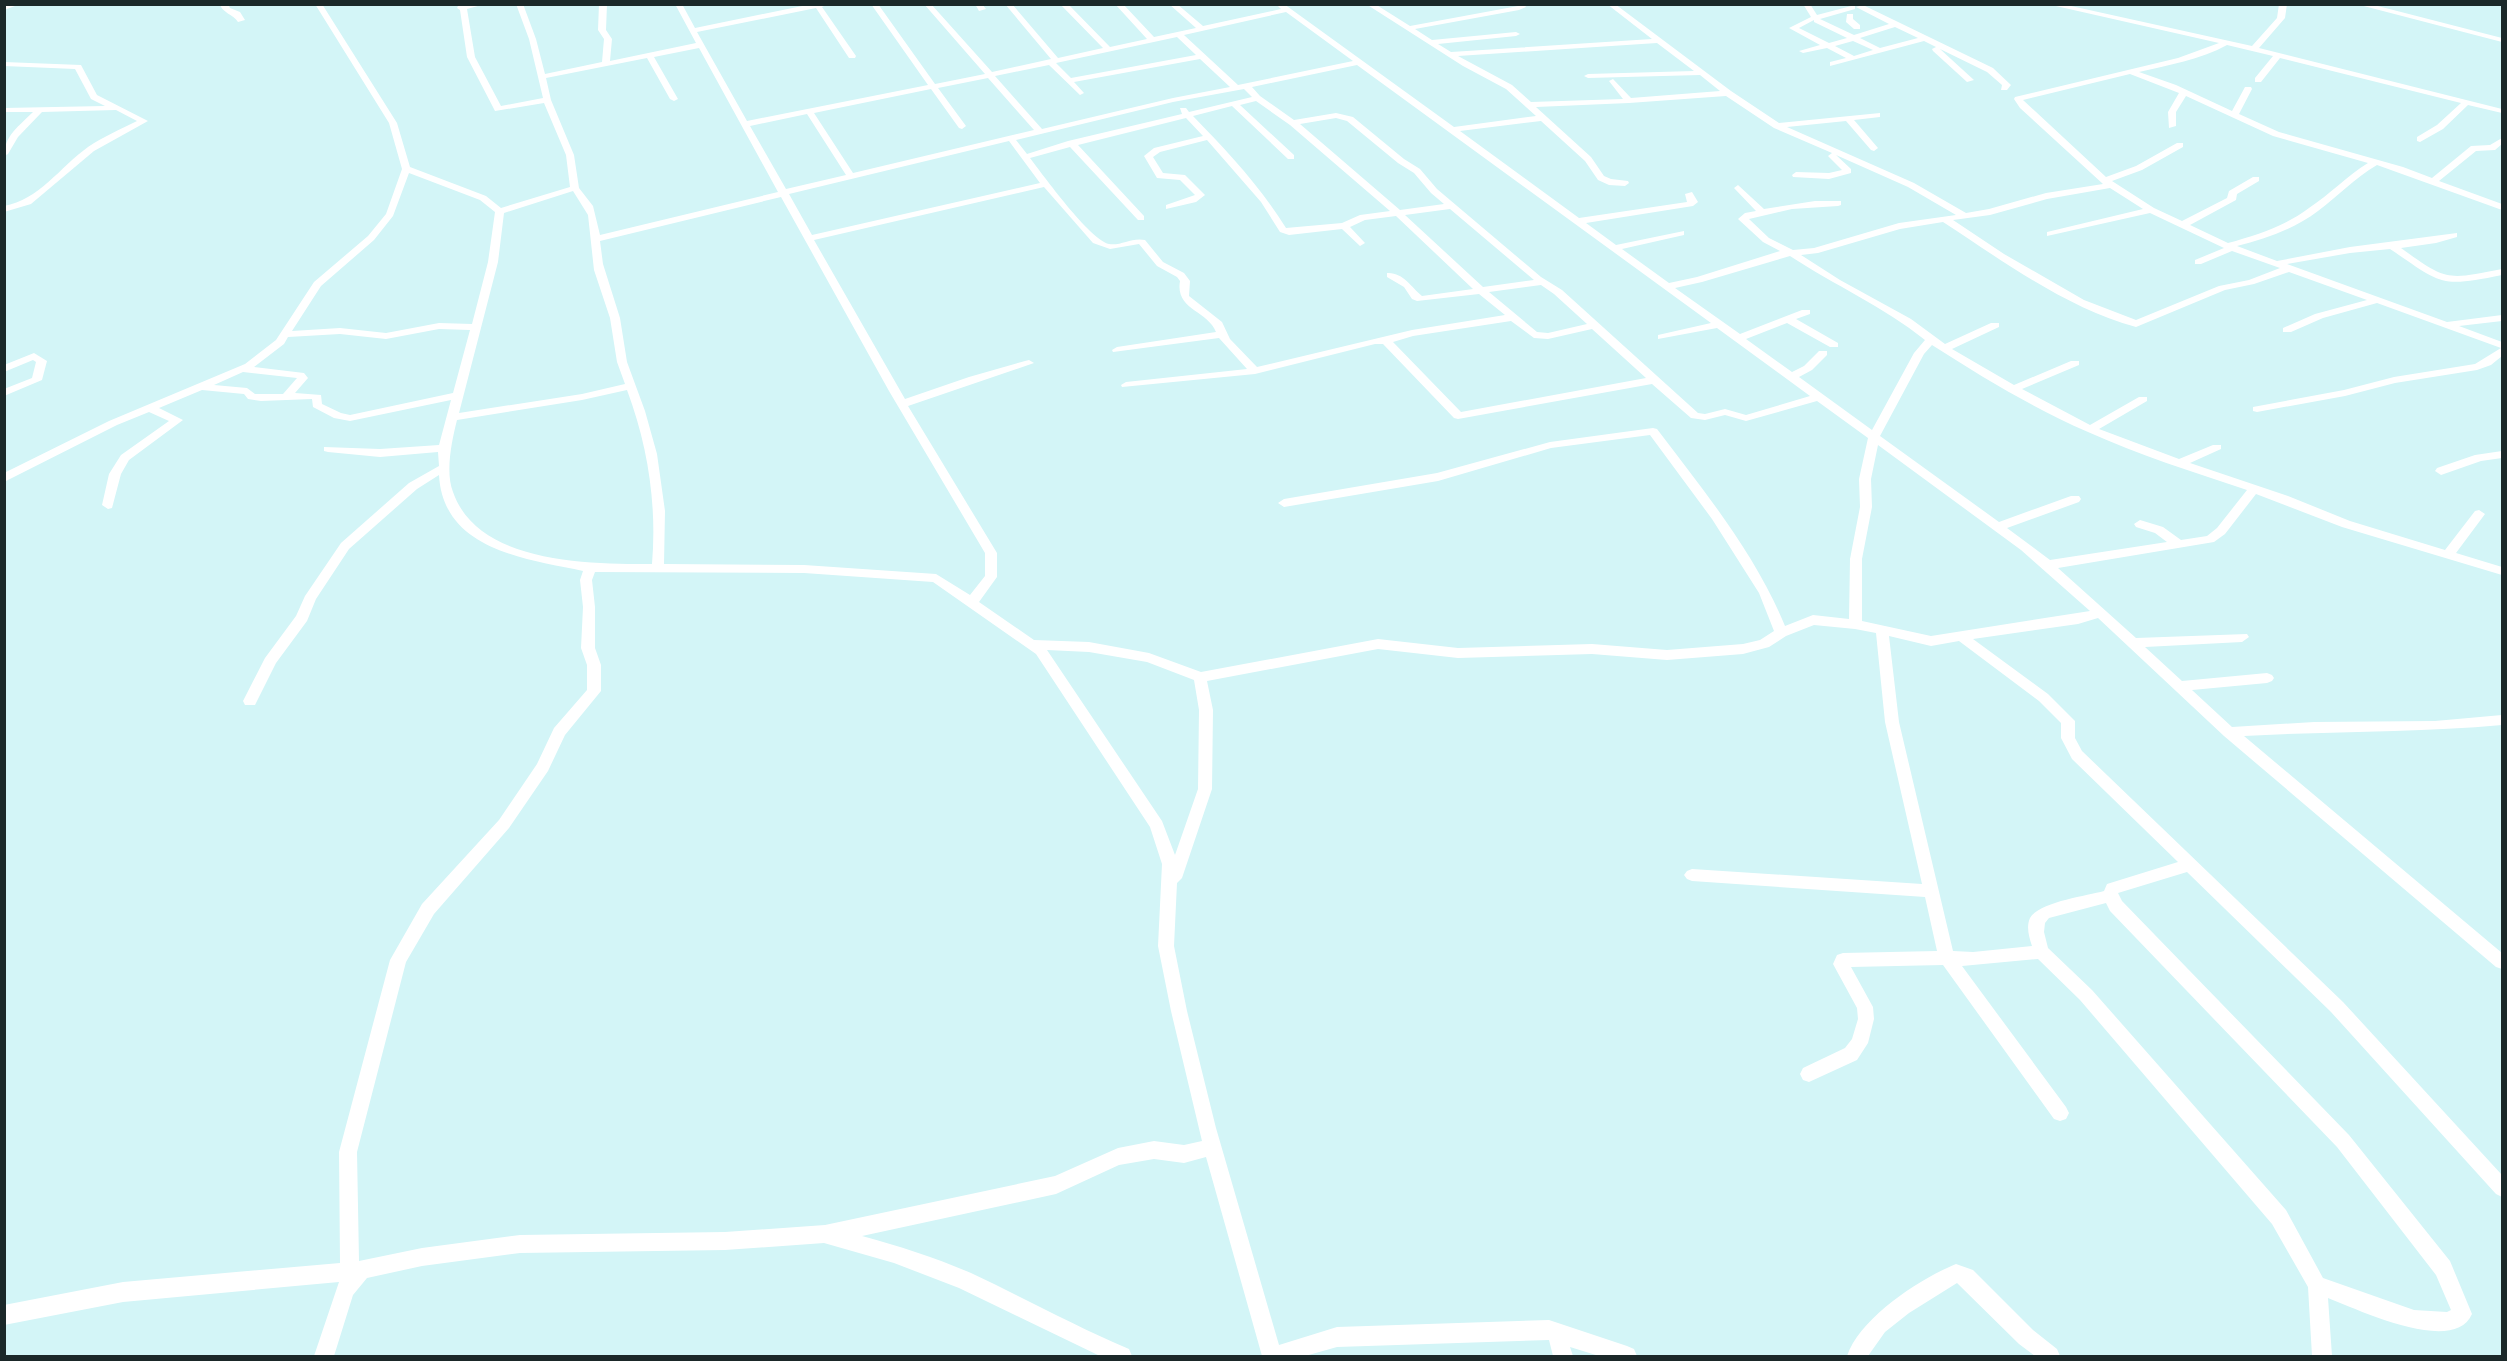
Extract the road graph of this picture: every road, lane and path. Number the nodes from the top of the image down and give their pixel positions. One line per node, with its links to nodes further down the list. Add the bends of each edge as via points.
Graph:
1 (12, 4): 24 (street)
2 (225, 4): 27 (street)
3 (318, 4): 116 (street, via 393,123)
4 (482, 4): 22 (street)
5 (519, 4): 67 (street, via 529,25)
6 (603, 4): 61 (street, via 602,30 608,39)
7 (678, 4): 33 (street)
8 (874, 4): 72 (street)
9 (927, 4): 65 (street)
10 (1008, 4): 58 (street)
11 (1063, 4): 47 (street)
12 (1118, 4): 39 (street)
13 (1172, 4): 32 (street)
14 (1369, 4): 30 (street)
15 (1520, 4): 30 (street, via 1522,7)
16 (1610, 4): 41 (street)
17 (2050, 4): 44 (street)
18 (2283, 4): 48 (street, via 2281,18)
19 (2359, 4): 40 (street)
20 (821, 5): 33 (street); 55 (street)
21 (1854, 5): 25 (street); 29 (street)
22 (462, 6): 81 (street, via 471,57 498,109)
23 (1283, 7): 32 (street); 59 (street)
24 (4, 8)
25 (1838, 8): 26 (street); 28 (street, via 1850,16 1849,20)
26 (1810, 12): 34 (street); 46 (street, via 1793,29)
27 (241, 20)
28 (1864, 23): 31 (street); 34 (street)
29 (1896, 24): 31 (street); 38 (street)
30 (1410, 28): 42 (street)
31 (1883, 28): 37 (street)
32 (1202, 29): 36 (street)
33 (692, 31): 45 (street)
34 (1844, 32): 37 (street)
35 (1516, 34): 42 (street)
36 (1179, 35): 39 (street); 56 (street)
37 (1853, 37): 43 (street); 50 (street)
38 (1923, 38): 50 (street); 68 (street); 74 (street, via 1990,70 2005,81)
39 (1153, 40): 47 (street)
40 (2502, 40)
41 (1657, 41): 51 (street); 64 (street)
42 (1432, 42): 51 (street)
43 (1841, 42): 46 (street); 53 (street)
44 (2226, 42): 48 (street); 63 (street)
45 (700, 45): 52 (street); 98 (street)
46 (1829, 46): 49 (street); 57 (street)
47 (1108, 49): 58 (street)
48 (2254, 49): 54 (street)
49 (1803, 51)
50 (1880, 51): 53 (street)
51 (1451, 54): 86 (street, via 1509,87)
52 (649, 55): 61 (street); 80 (street)
53 (1865, 55): 57 (street)
54 (2278, 55): 69 (street); 84 (street)
55 (852, 56)
56 (1202, 56): 70 (street); 73 (street)
57 (1852, 58): 62 (street)
58 (1053, 60): 65 (street); 70 (street)
59 (1359, 63): 73 (street); 102 (street)
60 (4, 64): 87 (street, via 78,67 94,98)
61 (606, 64): 67 (street)
62 (1833, 64)
63 (2134, 72): 76 (street); 122 (street, via 2018,99)
64 (1701, 73): 66 (street); 78 (street)
65 (990, 75): 72 (street); 103 (street)
66 (1588, 76)
67 (542, 77): 81 (street)
68 (1970, 80)
69 (2258, 80)
70 (1069, 81): 77 (street)
71 (1613, 81): 83 (street)
72 (932, 86): 91 (street); 99 (street)
73 (1241, 87): 79 (street); 82 (street)
74 (2004, 88)
75 (2248, 89): 94 (street)
76 (2184, 92): 94 (street); 101 (street, via 2172,112)
77 (1080, 93)
78 (1728, 93): 83 (street); 100 (street)
79 (1257, 98): 85 (street); 97 (street)
80 (674, 99)
81 (547, 100): 124 (street, via 570,155)
82 (1173, 100): 92 (street); 103 (street)
83 (1629, 101): 86 (street)
84 (2467, 102): 90 (street); 106 (street)
85 (1233, 103): 92 (street); 114 (street)
86 (1528, 105): 95 (street)
87 (117, 108): 88 (street); 132 (street, via 144,121 90,150 15,209)
88 (40, 109): 89 (street); 112 (street, via 14,136)
89 (4, 110)
90 (2502, 111)
91 (810, 112): 98 (street); 118 (street)
92 (1188, 114): 104 (street); 108 (street)
93 (1877, 115): 96 (street)
94 (2234, 115): 115 (street, via 2286,138)
95 (1542, 118): 102 (street); 121 (street, via 1588,159 1601,178)
96 (1849, 119): 100 (street); 110 (street)
97 (1293, 123): 129 (street, via 1345,116 1417,171); 136 (street)
98 (745, 124): 126 (street)
99 (963, 126)
100 (1777, 126): 111 (street)
101 (2172, 126)
102 (1452, 130): 140 (street)
103 (1040, 132): 105 (street)
104 (1210, 137): 130 (street, via 1157,150 1148,156 1160,176 1182,177 1200,195); 142 (street, via 1286,232)
105 (1011, 139): 113 (street); 118 (street)
106 (2420, 139)
107 (2502, 140): 120 (street, via 2492,148 2474,148)
108 (1071, 144): 113 (street); 138 (street)
109 (2180, 145): 122 (street)
110 (1874, 148)
111 (1830, 151): 117 (street, via 1848,171 1829,176); 137 (street, via 1911,185)
112 (4, 154)
113 (1025, 157): 123 (street)
114 (1291, 157)
115 (2376, 162): 120 (street); 150 (street, via 2287,227)
116 (406, 169): 133 (street, via 483,198); 172 (street, via 390,214 370,238 317,284)
117 (1796, 175)
118 (850, 176): 126 (street)
119 (2256, 178): 141 (street, via 2232,193 2230,200)
120 (2433, 181): 131 (street)
121 (1625, 183)
122 (2107, 183): 134 (street); 137 (street)
123 (1046, 184): 146 (street); 173 (street, via 1100,243 1109,246 1142,242 1161,264 1181,275 1185,297 1218,324)
124 (576, 188): 133 (street); 147 (street, via 593,210)
125 (1738, 188): 135 (street)
126 (785, 192): 146 (street); 147 (street)
127 (1689, 194): 140 (street, via 1693,202 1690,204)
128 (1838, 203): 135 (street)
129 (1454, 206): 136 (street); 158 (street)
130 (1169, 207)
131 (2502, 207)
132 (4, 209)
133 (500, 210): 170 (street, via 493,262)
134 (2151, 210): 141 (street); 144 (street)
135 (1762, 212): 152 (street, via 1743,219 1766,240)
136 (1398, 213): 142 (street, via 1364,217); 160 (street)
137 (1963, 215): 139 (street)
138 (1141, 218)
139 (1943, 218): 152 (street); 155 (street, via 2080,302 2136,324 2222,288)
140 (1579, 221): 151 (street)
141 (2182, 225): 150 (street)
142 (1344, 226): 148 (street)
143 (1682, 233): 151 (street)
144 (2050, 234)
145 (2454, 235): 149 (street)
146 (810, 238): 200 (street)
147 (596, 239): 192 (street, via 598,264 617,327 622,362)
148 (1360, 243)
149 (2392, 246): 154 (street); 156 (street, via 2444,279)
150 (2230, 247): 153 (street); 154 (street)
151 (1616, 248): 159 (street)
152 (1793, 254): 159 (street); 176 (street, via 1907,321)
153 (2198, 262)
154 (2278, 264): 155 (street)
155 (2291, 268): 161 (street)
156 (2502, 272)
157 (1390, 275): 160 (street, via 1408,285 1421,299)
158 (1542, 282): 160 (street); 169 (street)
159 (1668, 286): 166 (street)
160 (1484, 291): 163 (street)
161 (2377, 300): 168 (street); 171 (street, via 2319,315)
162 (1806, 312): 165 (street)
163 (1514, 317): 169 (street, via 1534,334 1548,336); 177 (street, via 1412,333)
164 (2502, 318): 168 (street)
165 (1788, 319): 175 (street); 178 (street)
166 (1720, 324): 174 (street); 175 (street)
167 (1995, 325): 180 (street)
168 (2445, 325): 179 (street)
169 (1594, 326): 190 (street)
170 (477, 327): 172 (street, via 439,326 386,336 340,331); 196 (street)
171 (2287, 330)
172 (285, 334): 187 (street, via 280,342)
173 (1224, 334): 181 (street); 188 (street)
174 (1662, 337)
175 (1739, 338): 189 (street)
176 (1931, 340): 180 (street); 205 (street, via 1918,353)
177 (1386, 341): 188 (street); 190 (street, via 1458,416)
178 (1834, 345)
179 (2502, 345)
180 (1945, 348): 194 (street)
181 (1117, 350)
182 (2502, 351): 202 (street, via 2477,367)
183 (1822, 353): 189 (street)
184 (1029, 363): 200 (street)
185 (2075, 363): 194 (street)
186 (4, 369): 195 (street, via 34,356 42,361 37,380)
187 (242, 369): 193 (street); 198 (street, via 300,375 303,378)
188 (1255, 371): 191 (street)
189 (1792, 377): 197 (street)
190 (1654, 380): 197 (street, via 1699,417 1725,412 1746,418)
191 (1126, 385)
192 (632, 386): 203 (street, via 610,393); 224 (street, via 658,489)
193 (202, 387): 198 (street, via 247,391 252,397); 201 (street)
194 (2013, 389): 204 (street)
195 (4, 393)
196 (458, 395): 198 (street, via 350,418 316,405 314,396); 203 (street)
197 (1819, 396): 205 (street)
198 (286, 397)
199 (2143, 399): 204 (street)
200 (902, 404): 227 (street, via 991,553 992,577)
201 (150, 408): 213 (street); 217 (street, via 177,420 125,458 115,474)
202 (2257, 409)
203 (453, 417): 208 (street)
204 (2091, 429): 210 (street)
205 (1874, 436): 220 (street); 229 (street, via 1856,559)
206 (2217, 447): 210 (street)
207 (328, 448): 208 (street, via 380,453)
208 (444, 448): 211 (street)
209 (2502, 455): 212 (street)
210 (2179, 463): 214 (street)
211 (445, 467): 225 (street, via 446,491 461,519 484,540 516,553); 239 (street, via 412,486 345,546 302,618 270,661)
212 (2441, 471)
213 (4, 478)
214 (2253, 490): 221 (street, via 2221,531 2210,539); 222 (street)
215 (2075, 499): 220 (street)
216 (1284, 503): 231 (street, via 1438,477 1550,445 1653,431 1716,516 1765,593)
217 (108, 505)
218 (2479, 514): 222 (street)
219 (2140, 524): 221 (street, via 2159,530)
220 (1998, 527): 223 (street)
221 (2180, 545): 223 (street)
222 (2448, 555): 226 (street)
223 (2048, 565): 228 (street)
224 (658, 567): 225 (street); 227 (street, via 804,569 936,578)
225 (590, 568): 255 (street, via 586,580 588,648 594,665 594,691 559,732 543,766 504,824 428,909 398,960 348,1152)
226 (2502, 571)
227 (972, 602): 234 (street)
228 (2100, 613): 232 (street); 235 (street)
229 (1855, 624): 230 (street); 231 (street, via 1813,620)
230 (1882, 630): 232 (street, via 1931,641); 244 (street, via 1892,722)
231 (1781, 633): 236 (street, via 1764,644 1743,649 1666,655 1592,649 1458,653 1378,644)
232 (1962, 637): 242 (street, via 2058,710 2068,721 2068,738 2077,755)
233 (2242, 637): 235 (street)
234 (1030, 644): 236 (street, via 1089,647 1149,658); 246 (street, via 1041,651 1157,825 1170,864)
235 (2133, 644): 238 (street)
236 (1200, 677): 246 (street, via 1206,710 1205,789 1177,866)
237 (2267, 678): 238 (street)
238 (2178, 686): 241 (street)
239 (250, 701)
240 (2502, 720): 241 (street, via 2434,726)
241 (2229, 732): 249 (street)
242 (2189, 865): 245 (street, via 2112,889); 253 (street, via 2337,1007)
243 (1692, 874): 244 (street)
244 (1932, 891): 248 (street)
245 (2110, 896): 247 (street, via 2044,913 2037,921 2036,932); 256 (street, via 2343,1141 2443,1268 2462,1314 2449,1322 2414,1320)
246 (1168, 907): 252 (street, via 1166,946)
247 (2042, 952): 248 (street); 256 (street, via 2086,995 2279,1216)
248 (1947, 958): 250 (street, via 1844,960 1841,964 1865,1007 1860,1043 1851,1054); 251 (street)
249 (2502, 962)
250 (1809, 1074)
251 (2060, 1113)
252 (1212, 1147): 254 (street, via 1184,1154 1154,1150 1118,1157 1056,1185); 261 (street)
253 (2502, 1188)
254 (824, 1234): 255 (street, via 725,1241 520,1244 422,1257); 260 (street, via 964,1280)
255 (356, 1271): 257 (street, via 123,1293); 259 (street, via 345,1290)
256 (2318, 1285): 266 (street)
257 (4, 1315)
258 (1557, 1333): 261 (street, via 1502,1330 1337,1336); 262 (street); 263 (street)
259 (324, 1356)
260 (1122, 1356)
261 (1273, 1356)
262 (1563, 1356)
263 (1627, 1356)
264 (1857, 1356): 265 (street, via 1878,1325 1956,1273 1966,1277 2025,1337)
265 (2050, 1356)
266 (2322, 1356)

